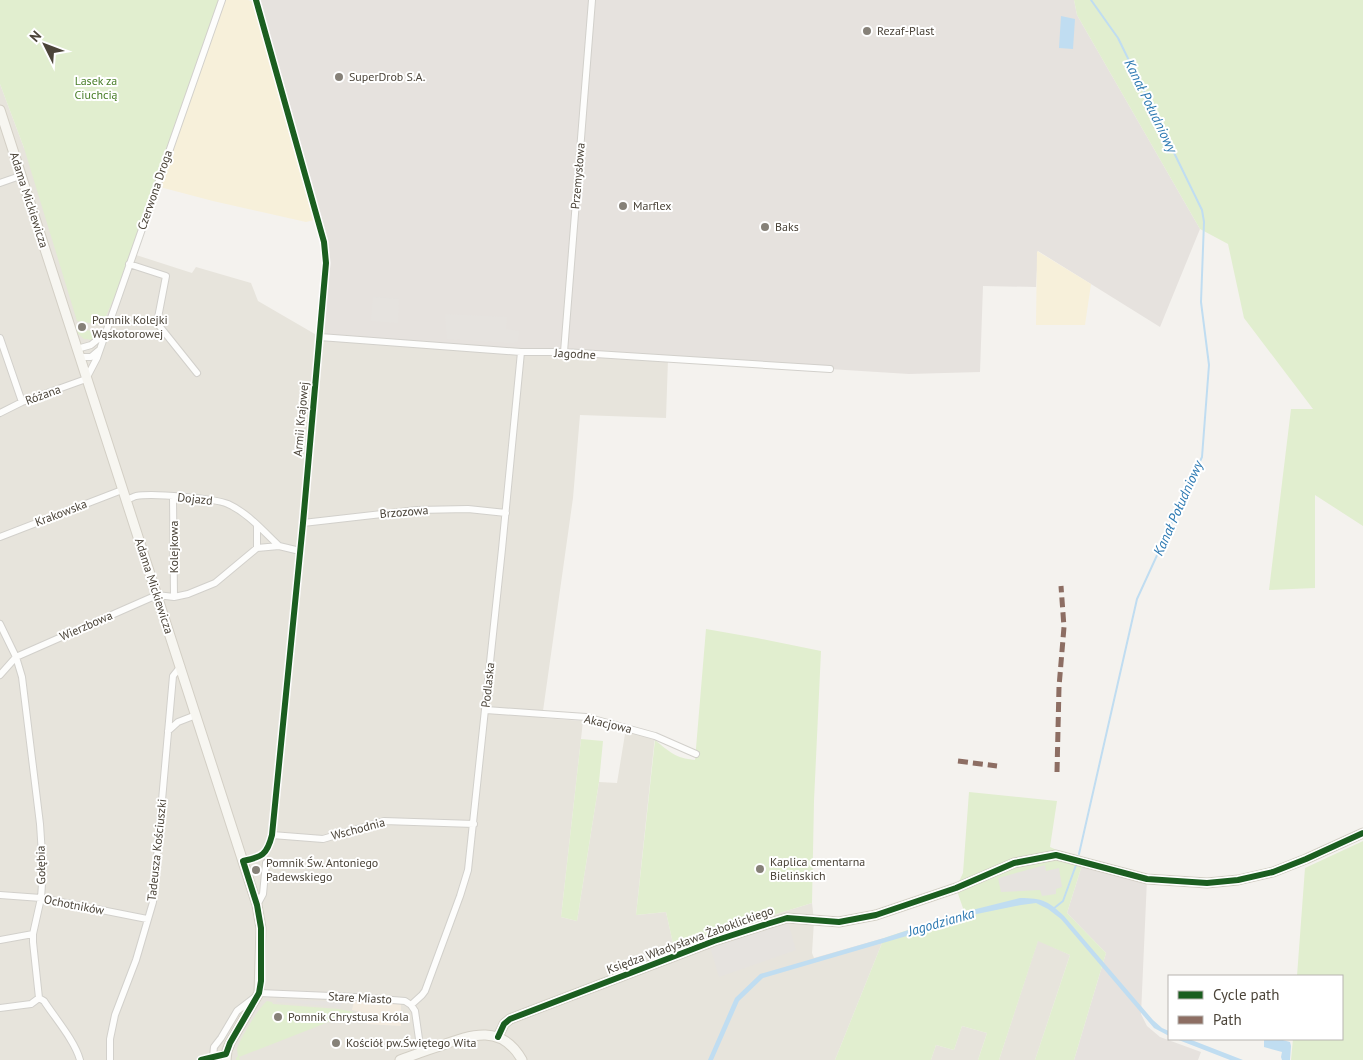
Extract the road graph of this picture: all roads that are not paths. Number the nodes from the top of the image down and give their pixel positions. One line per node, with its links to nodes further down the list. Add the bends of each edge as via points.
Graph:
1 (222, 0): 8 (street, Czerwona Droga)
2 (248, 0): 4 (street)
3 (592, 0): 14 (street, Przemysłowa)
4 (256, 2): 10 (street, Armii Krajowej, via 324,242 326,263)
5 (0, 110): 6 (main road, Adama Mickiewicza)
6 (20, 176): 7 (street); 15 (main road, Adama Mickiewicza)
7 (0, 183)
8 (129, 264): 9 (street, Czerwona Droga); 17 (street, via 166,276 157,322)
9 (105, 332): 12 (street, Czerwona Droga); 15 (street)
10 (320, 337): 13 (street, Jagodne); 25 (street, Armii Krajowej)
11 (0, 338): 19 (street)
12 (100, 350): 15 (street, via 91,357); 18 (street, Czerwona Droga)
13 (520, 352): 14 (street, Jagodne); 24 (street, Podlaska)
14 (564, 352): 16 (street, Jagodne)
15 (78, 353): 18 (main road, Adama Mickiewicza)
16 (830, 369)
17 (197, 373)
18 (86, 379): 19 (street, Różana); 21 (main road, Adama Mickiewicza)
19 (22, 402): 20 (street, Różana)
20 (0, 413)
21 (122, 490): 23 (main road, Adama Mickiewicza); 27 (street, Krakowska)
22 (173, 497): 23 (street, Dojazd, via 137,496); 26 (street, Dojazd, via 228,504); 32 (street, Kolejkowa)
23 (125, 500): 31 (main road, Adama Mickiewicza)
24 (506, 513): 25 (street, Brzozowa, via 468,509 417,510); 37 (street, Podlaska)
25 (303, 524): 30 (street, Armii Krajowej)
26 (257, 525): 28 (street, Dojazd); 29 (street)
27 (0, 537)
28 (279, 546): 29 (street); 30 (street)
29 (256, 548): 32 (street, via 215,584)
30 (300, 551): 43 (street, Armii Krajowej)
31 (157, 595): 32 (street); 34 (street, Wierzbowa); 35 (main road, Adama Mickiewicza)
32 (174, 597)
33 (0, 624): 34 (street, Gołębia)
34 (16, 657): 36 (street); 47 (street, Gołębia, via 23,686 40,824)
35 (181, 666): 38 (main road, Adama Mickiewicza); 39 (street, Tadeusza Kościuszki, via 173,676)
36 (0, 675)
37 (486, 710): 40 (street, Akacjowa, via 586,717 656,736); 41 (street, Podlaska)
38 (196, 715): 39 (street, via 178,722); 44 (main road, Adama Mickiewicza)
39 (168, 731): 49 (street, Tadeusza Kościuszki, via 153,902)
40 (696, 754)
41 (474, 824): 43 (street, Wschodnia, via 384,820 322,839); 54 (street, Podlaska, via 468,870 460,896 425,991)
42 (1363, 833): 56 (main road, Księdza Władysława Żaboklickiego, via 1273,872 1207,883 1147,878 1056,855 1014,863 956,888 876,915 839,922 787,918 714,941 510,1019)
43 (272, 836): 44 (street, Armii Krajowej, via 269,848 262,855)
44 (243, 861): 48 (main road, Adama Mickiewicza)
45 (266, 863): 48 (street, via 263,894)
46 (0, 895): 47 (street, Ochotników)
47 (41, 898): 49 (street, Ochotników); 50 (street, Gołębia)
48 (257, 905): 52 (main road, Adama Mickiewicza, via 261,928)
49 (147, 919): 61 (street, Tadeusza Kościuszki, via 136,960 114,1015)
50 (33, 934): 51 (street); 53 (street, Gołębia)
51 (0, 940)
52 (258, 994): 54 (street, Stare Miasto, via 401,1001); 58 (street, via 237,1011 214,1047); 59 (main road, Adama Mickiewicza, via 230,1043)
53 (39, 998): 55 (street, via 31,1004); 60 (street, via 78,1052)
54 (411, 1005): 57 (street, via 416,1015)
55 (0, 1008)
56 (498, 1037): 57 (main road, via 485,1034 468,1036); 64 (main road)
57 (421, 1053): 63 (main road)
58 (213, 1056): 59 (street); 62 (street)
59 (226, 1057)
60 (80, 1060)
61 (110, 1060)
62 (201, 1060)
63 (400, 1060)
64 (522, 1060)

